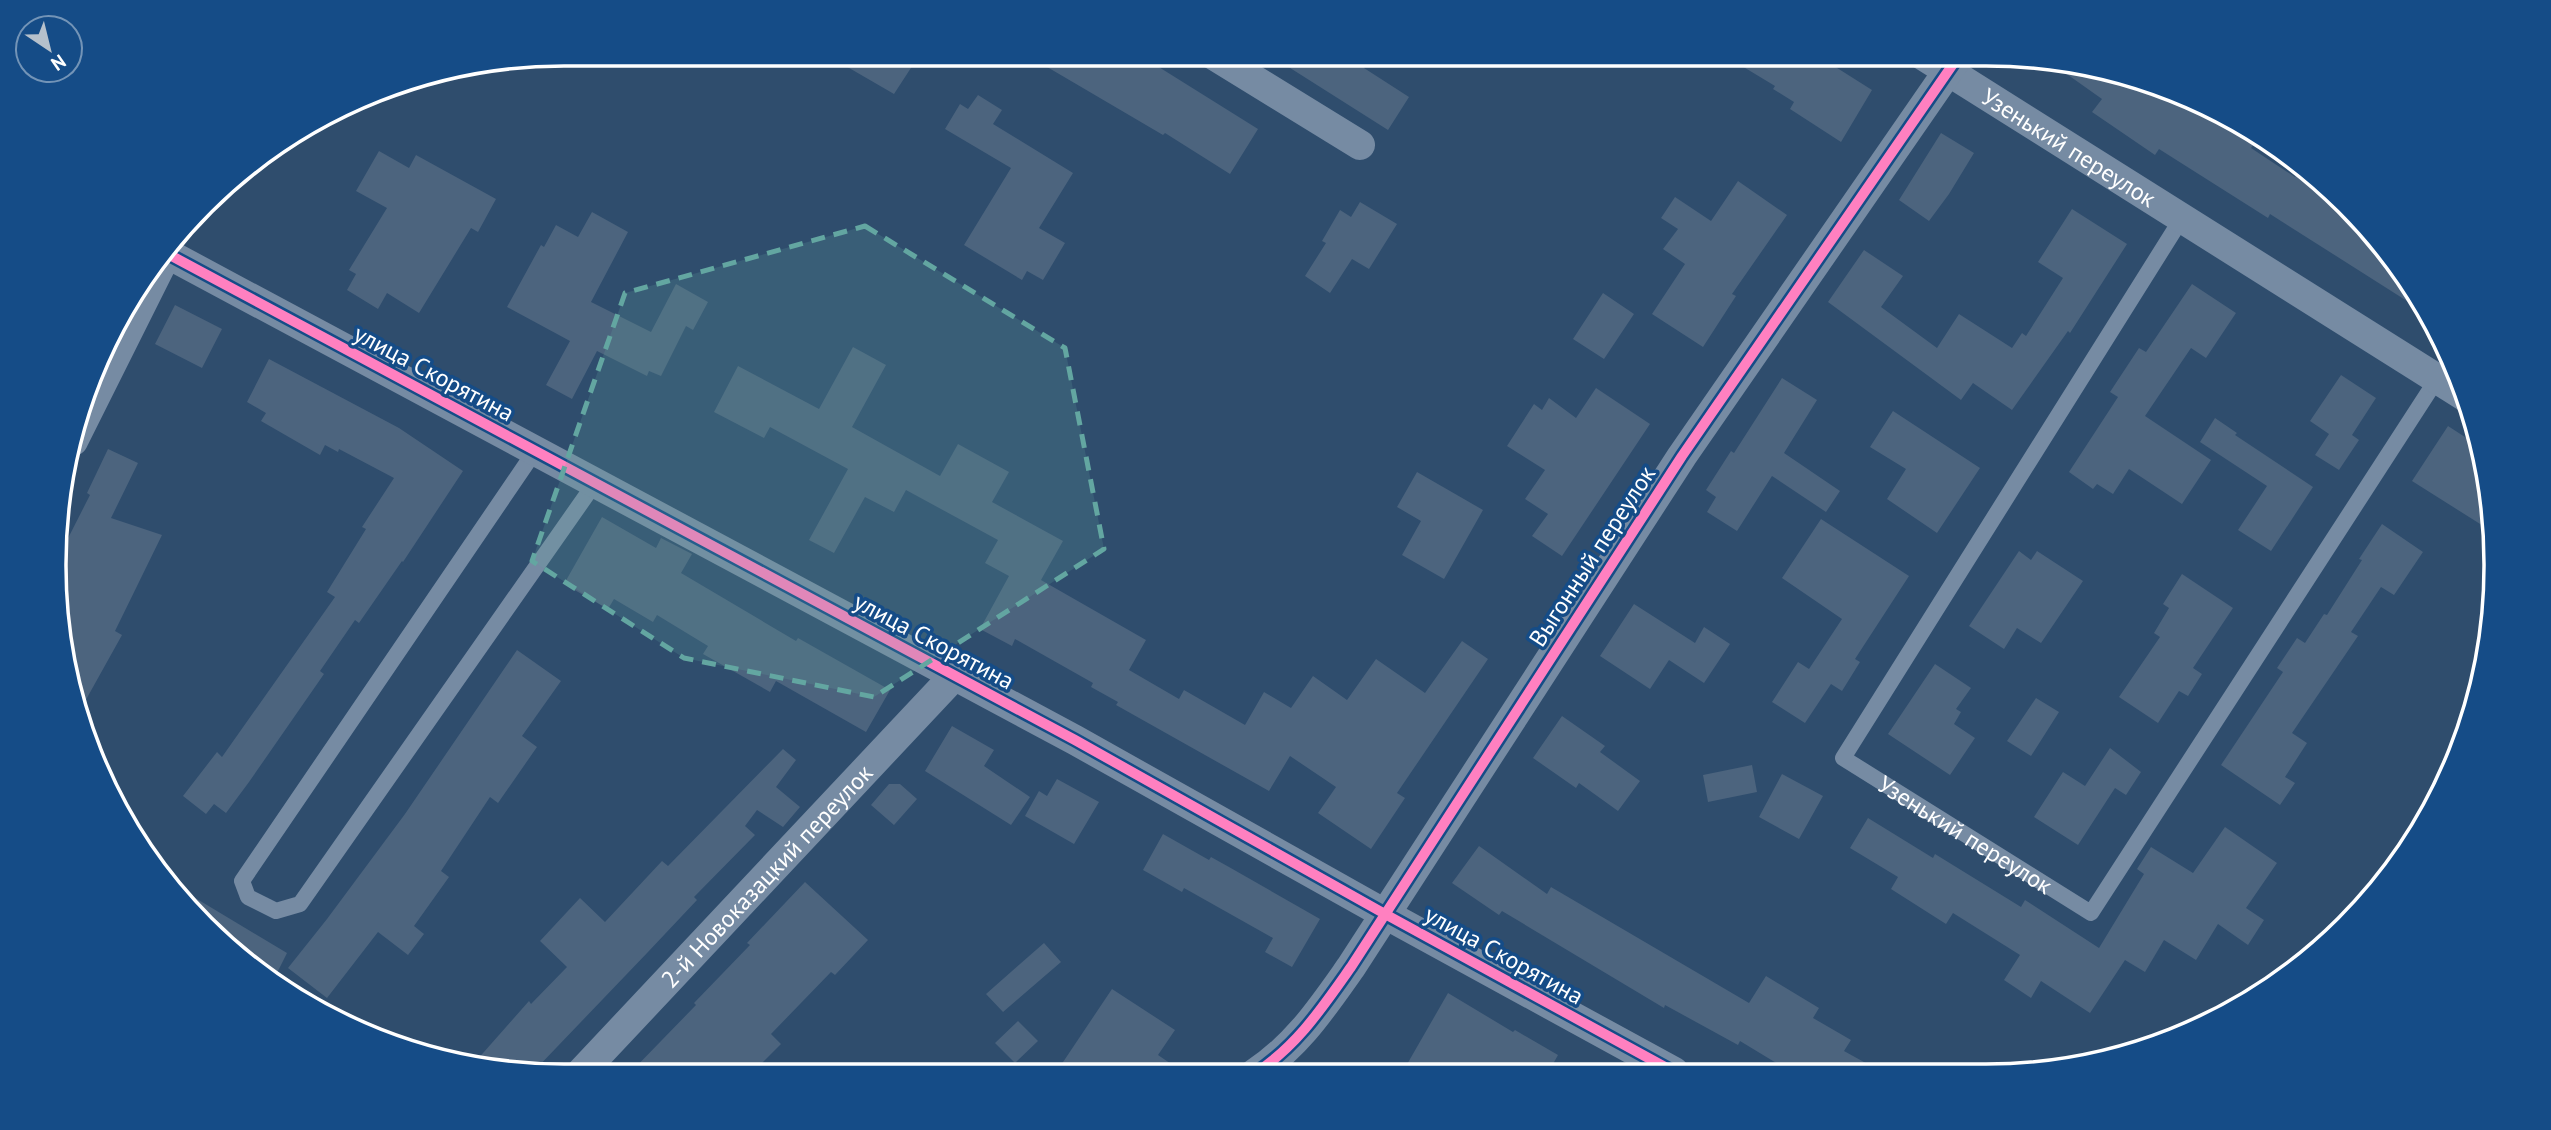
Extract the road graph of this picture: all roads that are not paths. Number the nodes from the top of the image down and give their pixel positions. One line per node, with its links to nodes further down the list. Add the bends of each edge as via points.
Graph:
1 (1232, 66): 4 (street)
2 (1951, 66): 14 (street, Выгонный переулок, via 1682,456)
3 (1960, 66): 5 (street, Узенький переулок)
4 (1360, 145)
5 (2182, 218): 8 (street, Узенький переулок); 8 (lane, Узенький переулок, via 1843,758 2091,913)
6 (174, 257): 11 (street, улица Скорятина)
7 (145, 298): 10 (street)
8 (2437, 379): 9 (street, Узенький переулок)
9 (2452, 388)
10 (97, 394)
11 (535, 451): 12 (street, улица Скорятина); 12 (lane, via 242,881 248,897 276,911 300,904)
12 (595, 483): 13 (street, улица Скорятина)
13 (954, 676): 14 (street, улица Скорятина); 15 (street, 2-й Новоказацкий переулок)
14 (1385, 914): 16 (street, Выгонный переулок, via 1314,1020); 17 (street, улица Скорятина)
15 (589, 1064)
16 (1267, 1064)
17 (1659, 1064)

